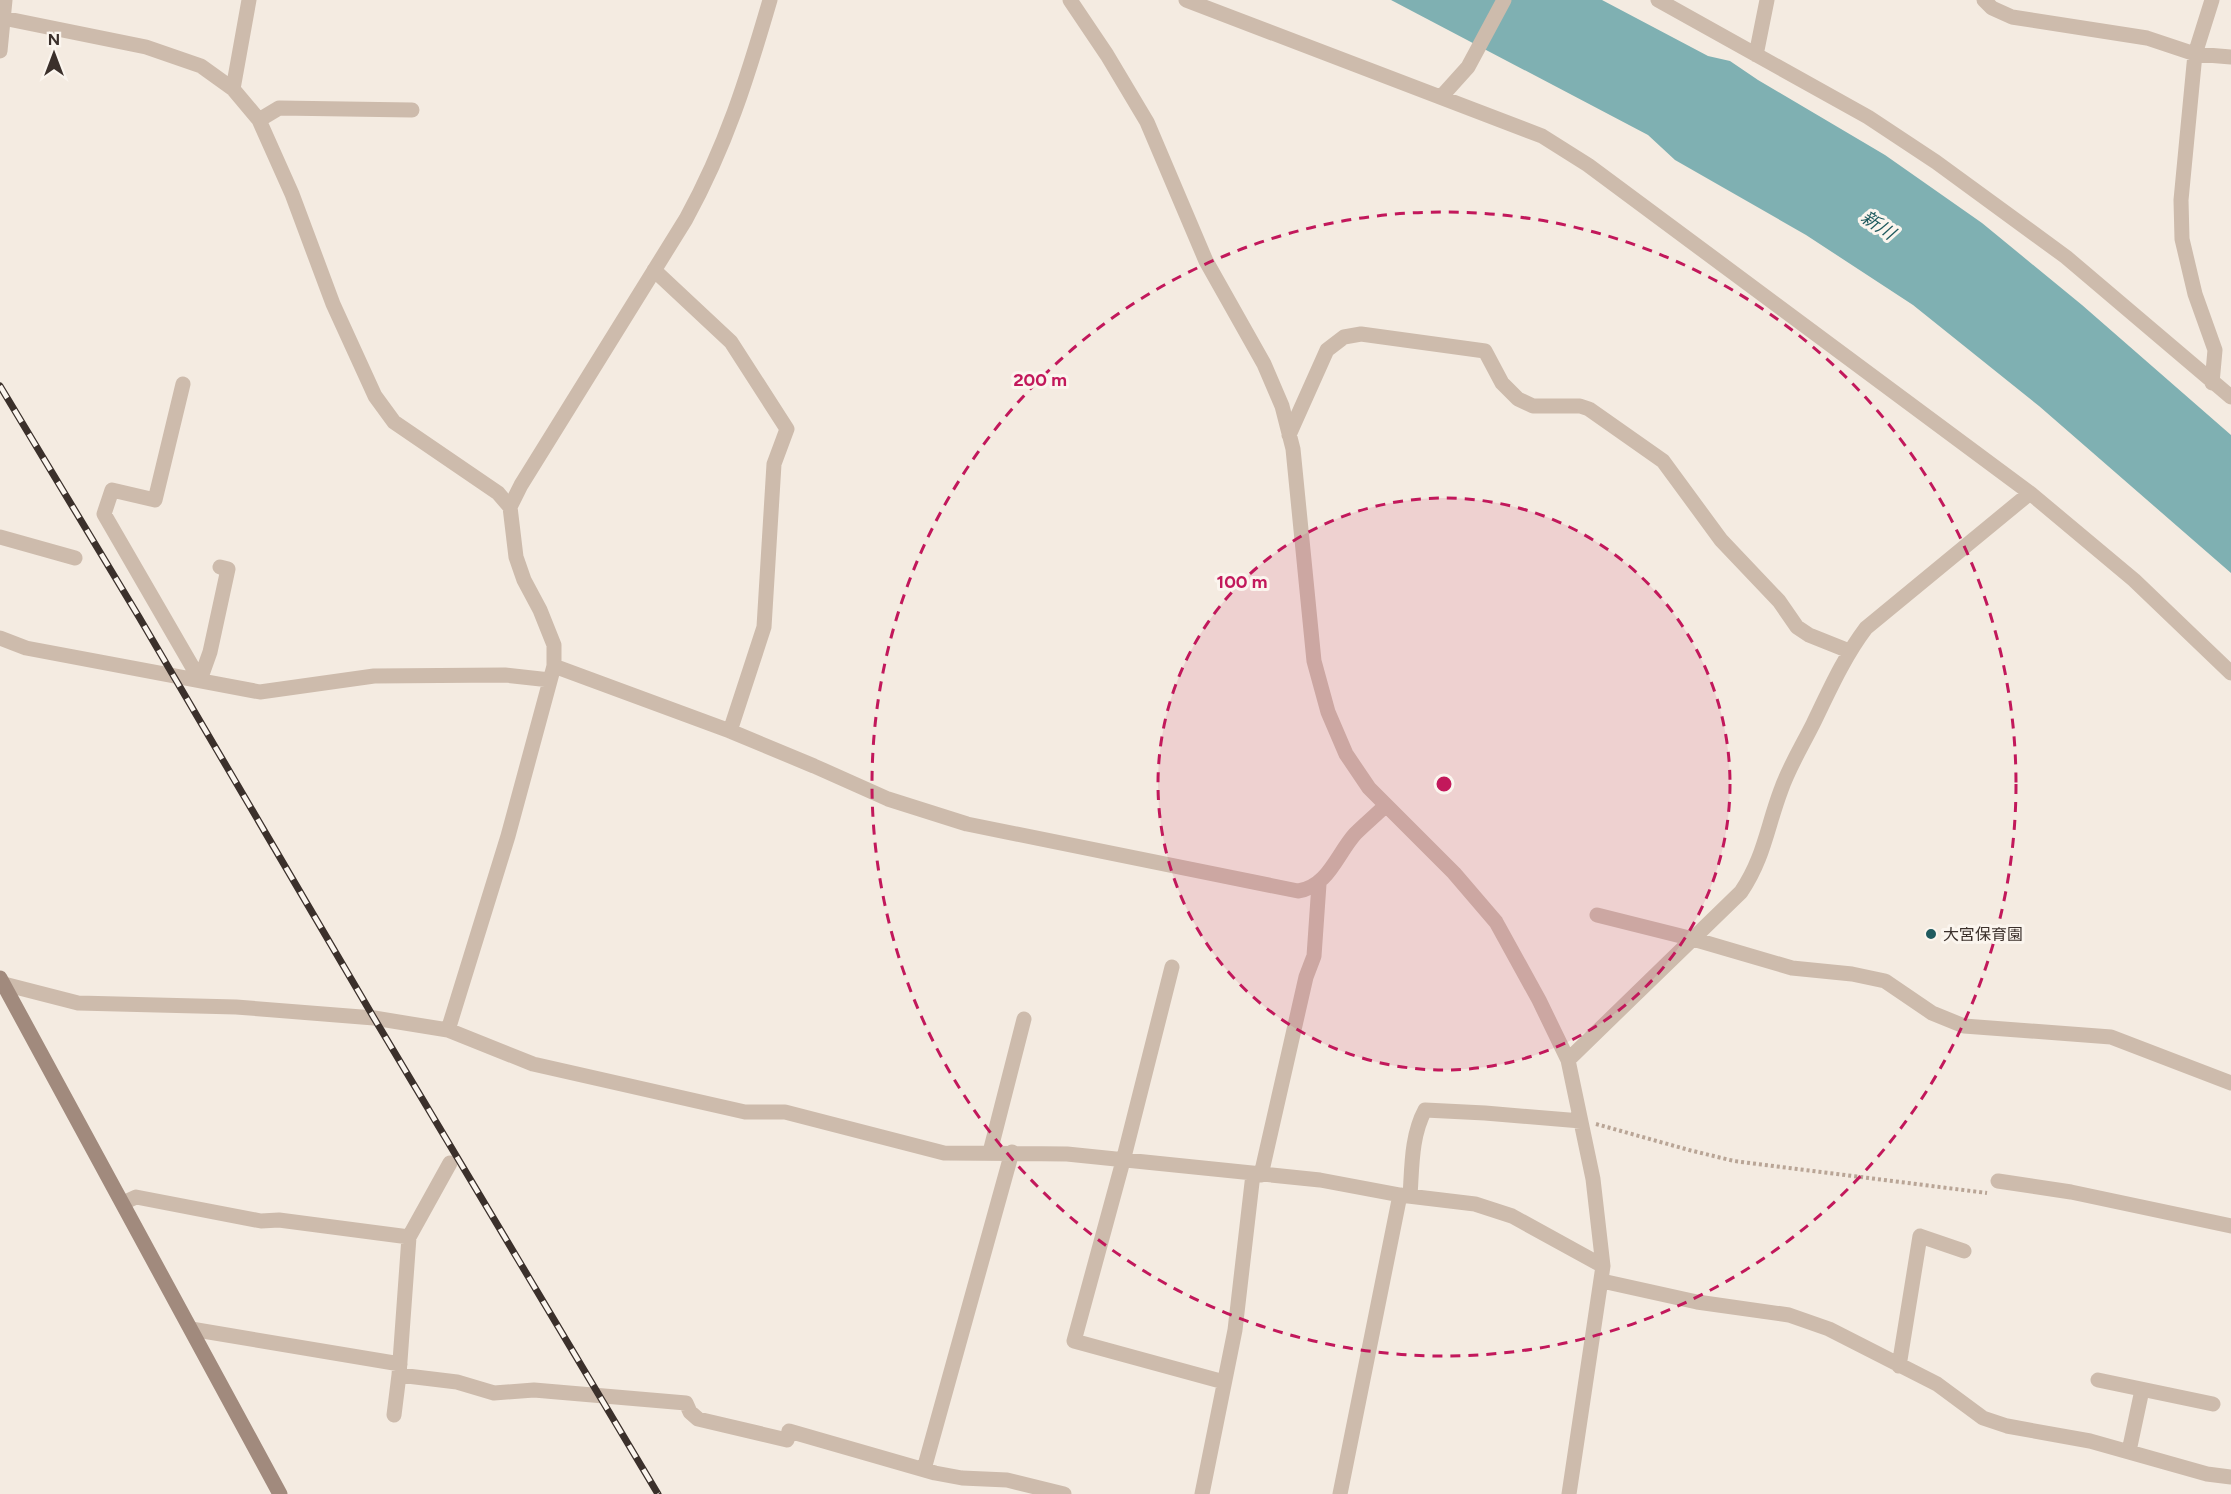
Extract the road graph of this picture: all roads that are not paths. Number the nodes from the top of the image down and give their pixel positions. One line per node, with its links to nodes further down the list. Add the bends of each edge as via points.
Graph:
1 (5, 0): 11 (street)
2 (249, 0): 16 (street)
3 (771, 0): 20 (street, via 737,110 708,178)
4 (1070, 0): 24 (street, via 1147,122 1206,261 1264,364 1282,406)
5 (1186, 0): 17 (street)
6 (1504, 0): 17 (street, via 1468,67)
7 (1658, 0): 14 (street)
8 (1767, 0): 14 (street)
9 (1984, 0): 13 (street, via 2013,17 2147,38)
10 (2212, 0): 13 (street)
11 (3, 18): 12 (street); 16 (street, via 146,47 201,66)
12 (0, 47)
13 (2195, 54): 15 (street); 21 (street, via 2181,200 2182,239 2195,294 2215,350)
14 (1756, 55): 21 (street, via 1868,117 1936,162 2066,257)
15 (2231, 57)
16 (233, 89): 19 (street)
17 (1441, 97): 25 (street, via 1542,136 1588,165)
18 (412, 110): 19 (street, via 279,108)
19 (259, 120): 26 (street, via 333,304 375,396 394,422 493,490)
20 (654, 270): 26 (street); 35 (street, via 730,342 787,429 774,464 764,627)
21 (2212, 382): 23 (street)
22 (183, 384): 34 (street, via 155,500 111,490 104,514)
23 (2231, 397)
24 (1289, 435): 31 (street, via 1327,350 1344,337 1361,334 1485,351 1502,382 1518,399 1533,406 1589,409 1663,461 1721,540 1779,601 1797,627); 36 (street, via 1314,661 1328,712 1346,754)
25 (2030, 493): 31 (street, via 1866,628); 33 (street, via 2134,580)
26 (510, 507): 32 (street, via 516,557 554,645)
27 (0, 537): 28 (street)
28 (75, 558)
29 (220, 567): 34 (street, via 228,569)
30 (0, 638): 34 (street, via 26,648)
31 (1848, 651): 39 (street, via 1781,789 1753,875)
32 (552, 673): 34 (street, via 374,676 261,692); 35 (street); 43 (street, via 508,836)
33 (2231, 673)
34 (200, 680)
35 (730, 731): 37 (street, via 888,800 967,824 1298,891)
36 (1386, 806): 37 (street, via 1354,835); 44 (street, via 1454,873 1496,922)
37 (1319, 884): 51 (street, via 1314,956)
38 (1597, 915): 39 (street)
39 (1693, 939): 44 (street); 45 (street, via 1792,968 1885,981 1932,1013 1964,1026 2111,1037)
40 (1172, 967): 49 (street)
41 (1, 981): 43 (street, via 78,1003 236,1007 374,1018); 54 (street)
42 (1024, 1019): 47 (street)
43 (448, 1030): 47 (street, via 533,1064 745,1112 785,1112 945,1153)
44 (1568, 1060): 46 (street)
45 (2231, 1083)
46 (1581, 1121): 53 (street, via 1425,1110 1414,1142); 58 (street, via 1593,1179)
47 (990, 1152): 48 (street)
48 (1012, 1152): 49 (street); 68 (street)
49 (1124, 1161): 51 (street); 63 (street, via 1074,1341)
50 (450, 1163): 56 (street)
51 (1257, 1174): 53 (street, via 1320,1180); 63 (street)
52 (1995, 1187): 55 (street, via 2071,1192)
53 (1405, 1196): 58 (street, via 1475,1204 1512,1216); 73 (street)
54 (123, 1203): 56 (street, via 136,1197 261,1221); 59 (street)
55 (2231, 1226)
56 (409, 1237): 61 (street)
57 (1964, 1251): 60 (street, via 1920,1236)
58 (1603, 1274): 60 (street, via 1697,1302 1788,1315 1828,1329); 74 (street)
59 (191, 1329): 61 (street); 70 (street)
60 (1899, 1366): 67 (street, via 1938,1384 1983,1418)
61 (400, 1369): 66 (street); 68 (street, via 494,1393 534,1390 686,1402 698,1419 787,1440 789,1431)
62 (2098, 1380): 64 (street)
63 (1224, 1382): 72 (street)
64 (2142, 1390): 65 (street); 67 (street)
65 (2213, 1404)
66 (394, 1414)
67 (2129, 1451): 69 (street, via 2207,1474)
68 (924, 1469): 71 (street, via 962,1478 1007,1480)
69 (2231, 1477)
70 (280, 1494)
71 (1064, 1494)
72 (1202, 1494)
73 (1340, 1494)
74 (1569, 1494)

